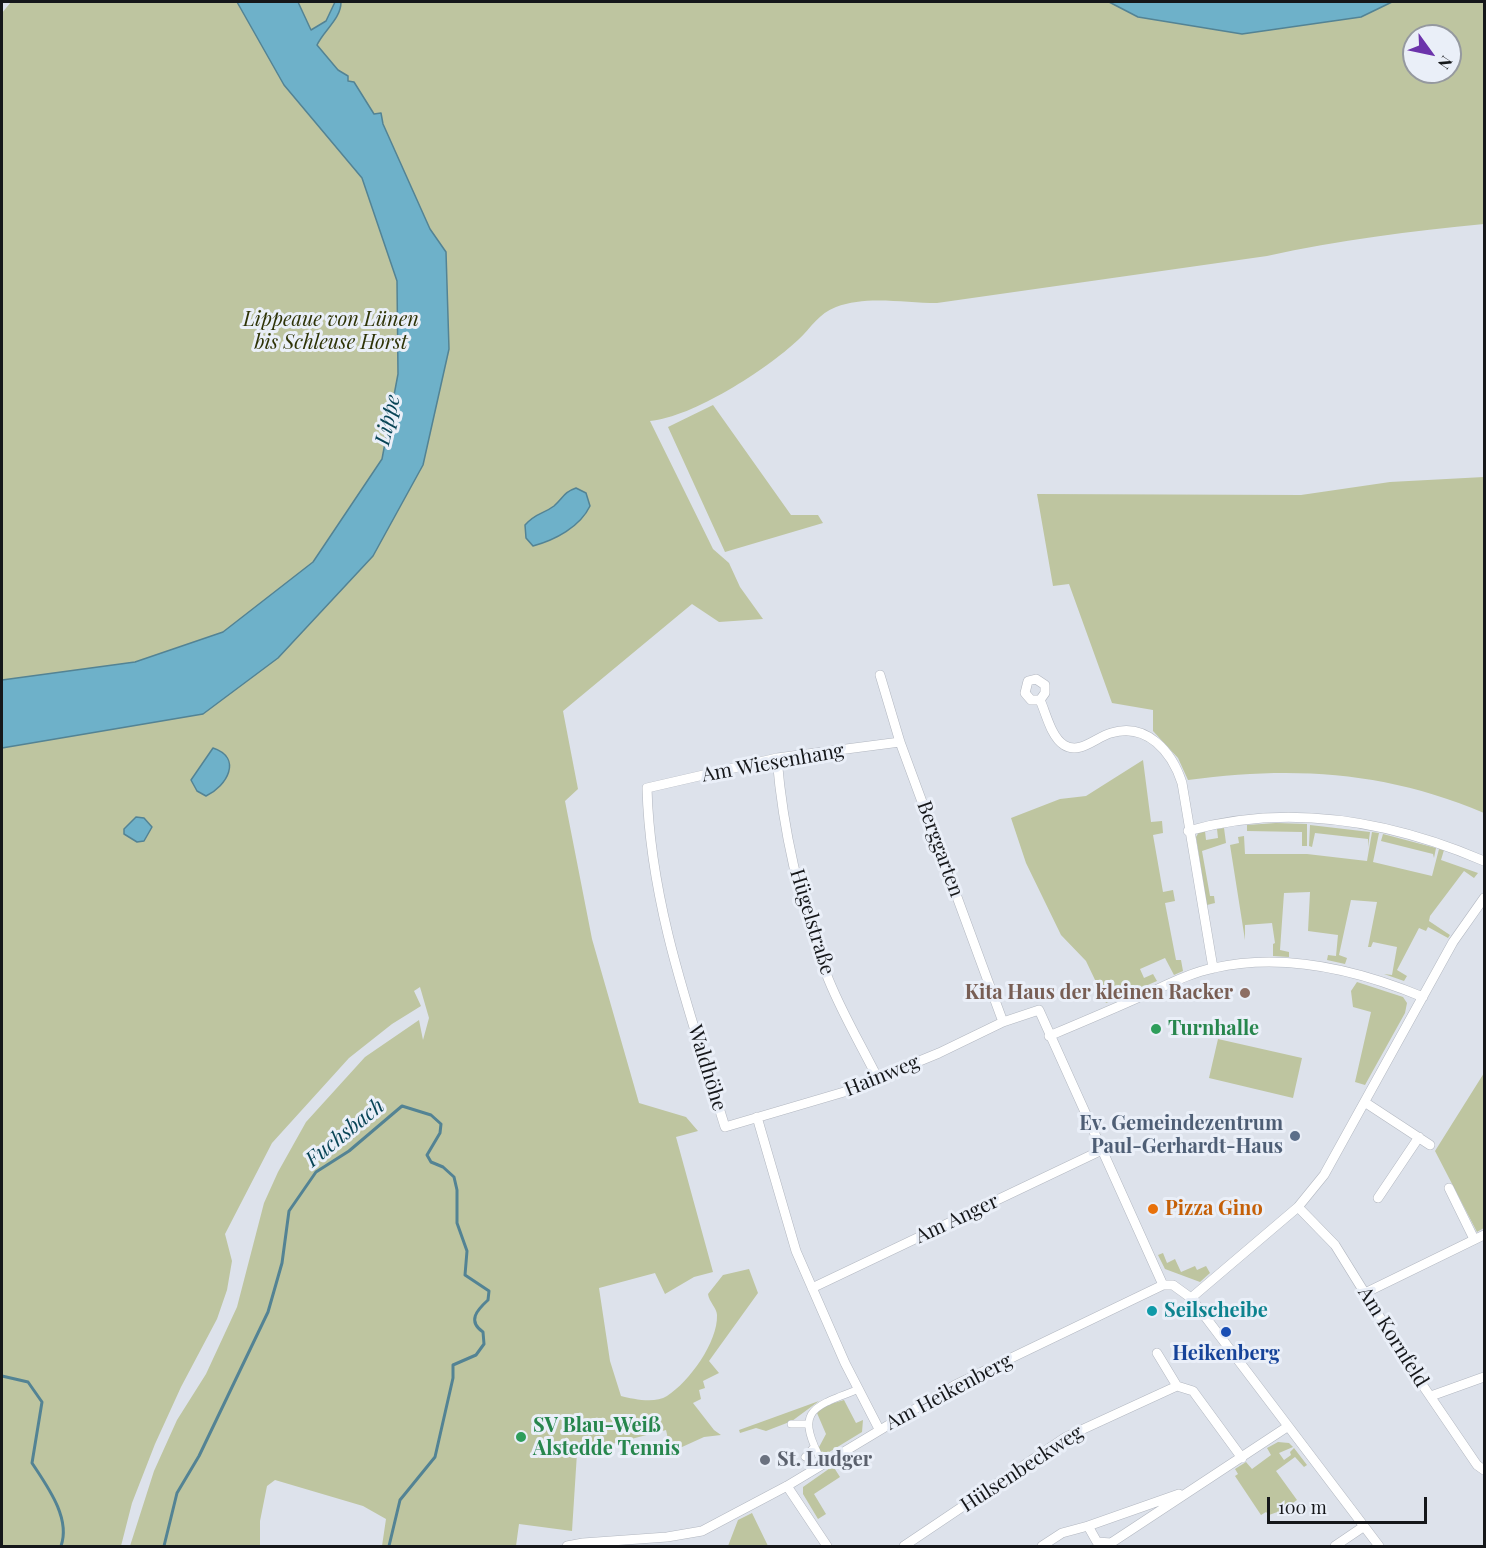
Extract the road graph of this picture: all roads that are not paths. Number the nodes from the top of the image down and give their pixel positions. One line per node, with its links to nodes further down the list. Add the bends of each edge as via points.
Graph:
1 (880, 675): 3 (street, Berggarten)
2 (1040, 700): 6 (street, via 1057,737 1066,746 1078,748 1108,733 1129,730 1157,742 1172,759 1182,783)
3 (900, 742): 4 (street, Am Wiesenhang); 11 (street, Berggarten)
4 (777, 758): 5 (street, Am Wiesenhang); 13 (street, Hügelstraße, via 788,840 805,909 826,975)
5 (647, 788): 15 (street, Waldhöhe, via 662,918 725,1127)
6 (1188, 831): 7 (street, via 1248,818 1321,817 1435,840); 9 (street)
7 (1485, 861)
8 (1485, 898): 10 (street, via 1453,942)
9 (1213, 968): 10 (street, via 1270,963 1332,968 1380,979); 12 (street)
10 (1423, 997): 14 (street)
11 (1003, 1022): 12 (street, Hainweg, via 1039,1010); 13 (street, Hainweg)
12 (1049, 1036): 18 (street)
13 (877, 1077): 15 (street, Hainweg, via 844,1092)
14 (1366, 1103): 16 (street); 21 (street, via 1324,1175)
15 (757, 1117): 25 (street, Waldhöhe, via 789,1231)
16 (1419, 1137): 17 (street); 20 (street)
17 (1430, 1145)
18 (1102, 1150): 24 (street); 25 (street, Am Anger)
19 (1449, 1188): 23 (street)
20 (1378, 1198)
21 (1298, 1207): 26 (street, Am Kornfeld, via 1335,1245); 27 (street)
22 (1485, 1235): 23 (street)
23 (1474, 1239): 26 (street)
24 (1163, 1285): 27 (street, via 1173,1285); 36 (street, Am Heikenberg, via 955,1385)
25 (812, 1288): 31 (street, Waldhöhe)
26 (1365, 1293): 32 (street, Am Kornfeld)
27 (1191, 1298): 35 (street)
28 (1157, 1353): 30 (street)
29 (1485, 1377): 32 (street)
30 (1177, 1386): 39 (street, via 1193,1391); 48 (street, Hülsenbeckweg, via 1066,1437)
31 (859, 1389): 34 (street, via 817,1407); 36 (street, Waldhöhe)
32 (1431, 1396): 41 (street, Am Kornfeld, via 1477,1465)
33 (791, 1424): 34 (street)
34 (807, 1424): 37 (street)
35 (1287, 1427): 39 (street); 45 (street)
36 (879, 1429): 40 (street, Am Heikenberg)
37 (814, 1447): 38 (street); 40 (street)
38 (805, 1457)
39 (1242, 1458): 43 (street)
40 (823, 1464): 42 (street, Am Heikenberg)
41 (1485, 1470)
42 (787, 1486): 46 (street, Am Heikenberg, via 702,1531); 47 (street)
43 (1194, 1488): 44 (street); 44 (street, via 1111,1543 1097,1542)
44 (1088, 1526): 49 (street, via 1062,1533)
45 (1363, 1527): 50 (street); 51 (street)
46 (567, 1546)
47 (827, 1546)
48 (904, 1546)
49 (1042, 1546)
50 (1335, 1546)
51 (1378, 1546)

